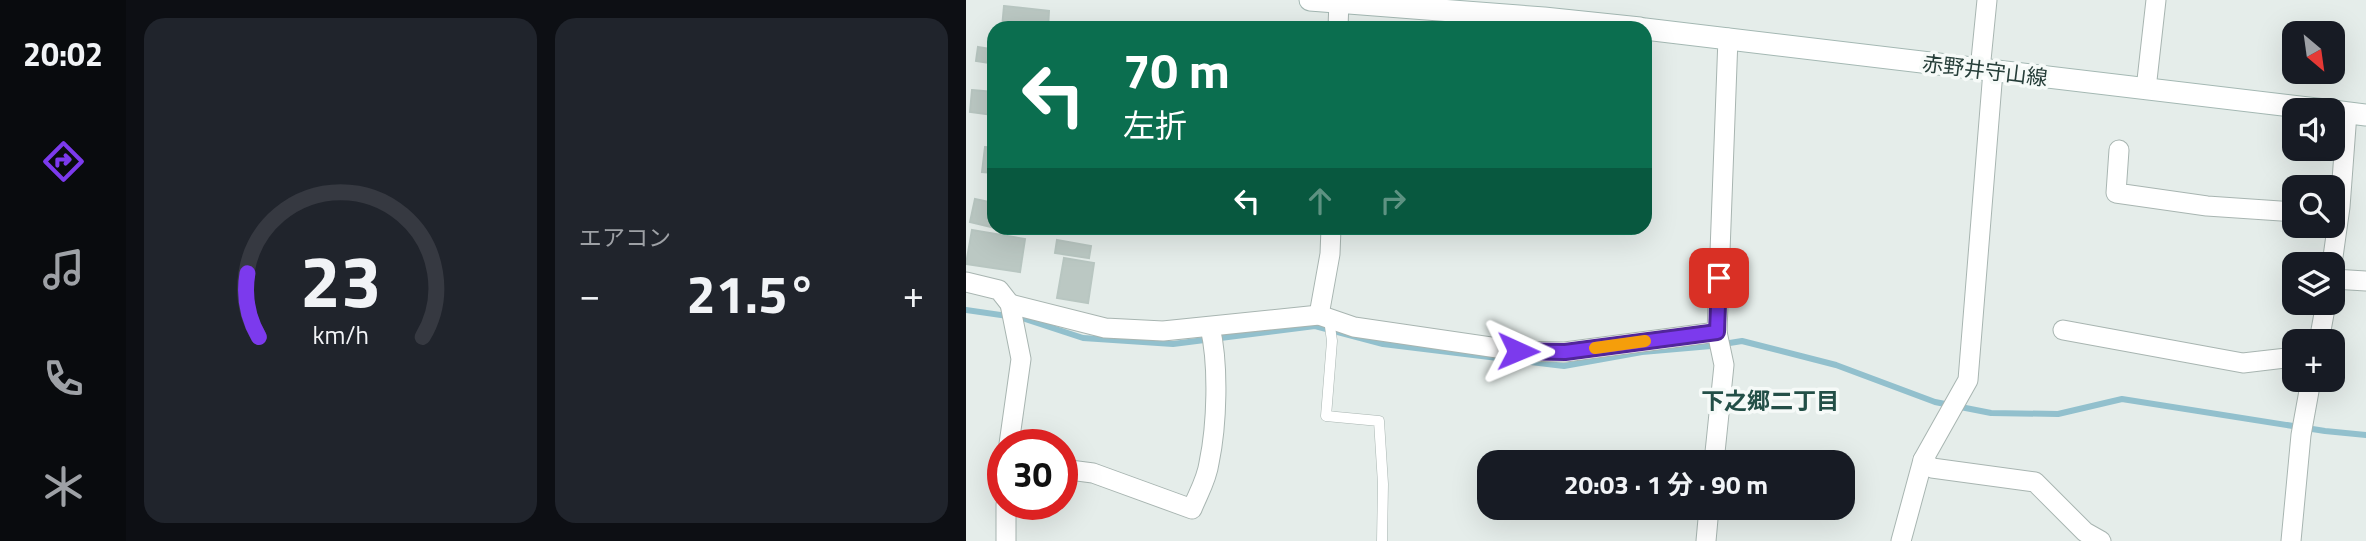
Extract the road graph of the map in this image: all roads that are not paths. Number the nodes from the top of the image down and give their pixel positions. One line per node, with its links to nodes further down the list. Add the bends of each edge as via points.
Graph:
1 (1310, 0): 4 (main road, 赤野井守山線)
2 (1987, 0): 9 (street)
3 (2156, 0): 10 (street)
4 (1339, 1): 5 (street); 6 (main road, 赤野井守山線)
5 (1338, 21)
6 (1497, 21)
7 (1652, 29): 8 (main road, 赤野井守山線)
8 (1728, 38): 9 (main road, 赤野井守山線); 23 (street)
9 (1987, 70): 10 (main road, 赤野井守山線); 29 (street, via 1968,380)
10 (2146, 89): 11 (main road, 赤野井守山線)
11 (2282, 105)
12 (2349, 113): 14 (street)
13 (2119, 149): 15 (street, via 2116,193)
14 (2341, 175)
15 (2282, 211)
16 (1331, 235): 21 (street)
17 (2345, 280): 18 (street)
18 (2366, 281)
19 (966, 282): 20 (street, via 999,290)
20 (1012, 312): 24 (street, via 1105,328); 27 (street, via 1021,359)
21 (1324, 317): 23 (street, via 1354,327 1518,351 1565,352); 24 (street); 34 (lane, via 1332,341 1325,416 1379,421)
22 (2063, 330): 25 (street, via 2243,363)
23 (1717, 332): 28 (street, via 1724,365)
24 (1213, 338): 30 (street, via 1214,418 1209,465 1192,509)
25 (2282, 358)
26 (2309, 392): 38 (street)
27 (1011, 429)
28 (1715, 450)
29 (1923, 460): 36 (street); 37 (street, via 1932,468 2035,482 2085,532)
30 (1078, 471)
31 (1006, 520): 33 (street)
32 (1708, 520): 35 (street)
33 (1006, 541)
34 (1382, 541)
35 (1706, 541)
36 (1901, 541)
37 (2101, 541)
38 (2291, 541)

